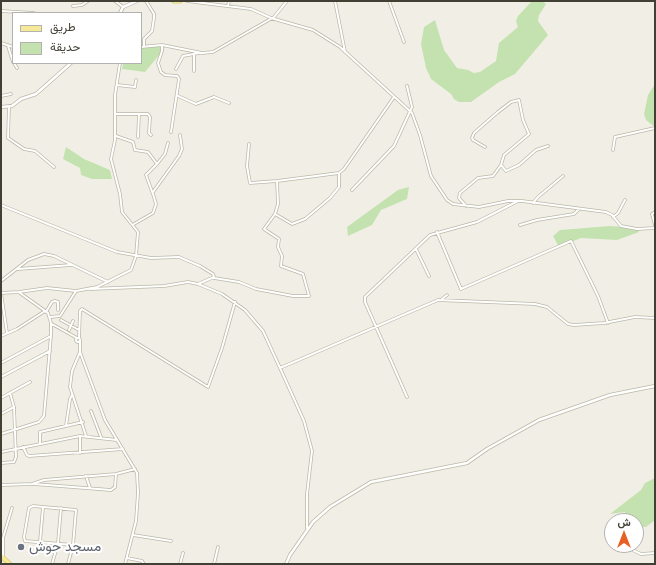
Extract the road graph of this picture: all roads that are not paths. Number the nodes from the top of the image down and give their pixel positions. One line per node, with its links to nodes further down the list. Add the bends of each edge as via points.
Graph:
1 (88, 1): 13 (street)
2 (115, 1): 15 (street)
3 (137, 1): 15 (street)
4 (146, 1): 24 (street, via 154,18 152,31 144,39)
5 (174, 1): 6 (main road)
6 (180, 1)
7 (187, 1): 12 (street)
8 (229, 1): 14 (street)
9 (287, 1): 19 (street)
10 (335, 1): 27 (street)
11 (389, 1): 20 (street)
12 (213, 2): 14 (street)
13 (73, 6)
14 (228, 6): 19 (street, via 251,9)
15 (123, 8): 18 (street)
16 (1, 11): 17 (street)
17 (18, 12)
18 (121, 12)
19 (271, 18): 26 (street, via 216,51); 27 (street, via 313,30)
20 (404, 42)
21 (1, 43): 23 (street)
22 (162, 45): 24 (street); 26 (street); 41 (street, via 158,65 162,73 179,77)
23 (8, 46): 25 (street); 29 (street)
24 (142, 46)
25 (12, 47)
26 (200, 52): 28 (street)
27 (345, 52): 42 (street)
28 (194, 54): 34 (street, via 183,56); 35 (street)
29 (12, 59)
30 (14, 64): 33 (street)
31 (70, 64): 44 (street, via 36,94)
32 (120, 64): 37 (street)
33 (17, 68)
34 (176, 69)
35 (194, 70)
36 (136, 80): 37 (street, via 135,87)
37 (117, 85): 47 (street)
38 (407, 86): 46 (street)
39 (11, 94): 40 (street)
40 (1, 96)
41 (178, 96): 43 (street, via 196,104 214,98); 50 (street)
42 (394, 97): 46 (street); 63 (street, via 344,169)
43 (229, 103)
44 (9, 106): 45 (street); 62 (street, via 8,138 24,149 35,151)
45 (1, 107)
46 (411, 111): 66 (street, via 394,146); 72 (street, via 418,125 427,167 434,182 447,200 456,205)
47 (116, 114): 48 (street); 52 (street)
48 (139, 114): 51 (street, via 150,115); 54 (street)
49 (655, 128): 59 (street, via 615,137)
50 (172, 132)
51 (151, 135)
52 (115, 136): 60 (street, via 133,142 135,150 148,152); 77 (street, via 112,161 122,212)
53 (180, 136): 67 (street, via 182,149)
54 (138, 137)
55 (168, 144): 60 (street, via 165,154)
56 (249, 144): 65 (street, via 250,182)
57 (548, 146): 61 (street, via 536,150 519,165 506,171)
58 (485, 147): 61 (street, via 473,140 474,133 511,102 519,100 528,134 504,155)
59 (613, 150)
60 (157, 164): 67 (street, via 146,174)
61 (501, 165): 72 (street, via 493,176 478,178 460,193 460,198)
62 (54, 167)
63 (339, 172): 65 (street); 75 (street, via 339,187 305,219 292,224)
64 (563, 176): 70 (street)
65 (277, 181): 75 (street, via 278,204)
66 (352, 190)
67 (152, 192): 77 (street, via 156,204 153,213)
68 (518, 200): 70 (street); 72 (street, via 479,207); 81 (street, via 477,222)
69 (625, 200): 76 (street)
70 (533, 203): 73 (street)
71 (1, 205): 83 (street, via 101,247)
72 (466, 206)
73 (580, 208): 76 (street, via 606,212); 78 (street, via 574,214)
74 (655, 212): 79 (street, via 652,217)
75 (275, 214): 87 (street, via 264,229 280,239 278,247 282,254 282,266 303,275 308,296 256,289 242,283)
76 (613, 217): 80 (street, via 621,226 637,229)
77 (134, 224): 83 (street, via 138,232)
78 (520, 225)
79 (655, 225)
80 (655, 228)
81 (437, 232): 82 (street); 105 (street, via 461,289 571,241 595,289)
82 (415, 248): 86 (street); 107 (street, via 365,297)
83 (136, 256): 87 (street, via 181,258 213,274); 89 (street, via 129,272)
84 (74, 265): 85 (street); 85 (street, via 44,254 33,257); 89 (street)
85 (17, 269): 88 (street)
86 (429, 276)
87 (214, 278): 90 (street)
88 (1, 282)
89 (108, 282): 91 (street)
90 (198, 284): 91 (street, via 188,282 164,286); 97 (street)
91 (89, 289): 92 (street)
92 (76, 291): 93 (street, via 46,288); 100 (street, via 61,315)
93 (19, 292): 94 (street); 99 (street)
94 (1, 293): 110 (street)
95 (447, 295): 96 (street)
96 (442, 300): 105 (street, via 535,304 547,307 568,324); 107 (street, via 423,305)
97 (235, 302): 109 (street, via 208,387 82,309); 117 (street, via 260,326)
98 (58, 310): 99 (street, via 56,300)
99 (45, 311): 100 (street); 110 (street)
100 (50, 317): 104 (street)
101 (655, 318): 105 (street, via 635,317)
102 (61, 320): 106 (street)
103 (73, 321): 106 (street)
104 (51, 323): 111 (street); 113 (street)
105 (608, 323)
106 (71, 325): 108 (street); 109 (street)
107 (376, 327): 117 (street); 123 (street)
108 (69, 330)
109 (79, 330): 113 (street)
110 (7, 333): 112 (street)
111 (51, 335): 114 (street); 116 (street)
112 (1, 336)
113 (78, 338): 115 (street)
114 (50, 351): 118 (street); 130 (street, via 43,418 39,422)
115 (80, 352): 122 (street, via 71,376); 135 (street, via 101,410)
116 (1, 363)
117 (280, 368): 154 (street, via 304,421 312,451 307,494)
118 (1, 377)
119 (30, 382): 121 (street)
120 (655, 386): 154 (street, via 610,395 539,420 467,463 374,481 330,507)
121 (10, 393): 124 (street); 125 (street)
122 (72, 395): 128 (street); 129 (street)
123 (407, 397)
124 (1, 398)
125 (14, 407): 127 (street); 130 (street)
126 (91, 411): 134 (street)
127 (1, 414)
128 (83, 422): 129 (street); 133 (street)
129 (66, 426): 136 (street, via 40,432)
130 (15, 430): 131 (street); 138 (street)
131 (1, 434)
132 (80, 436): 133 (street); 136 (street); 141 (street)
133 (86, 436): 134 (street)
134 (101, 438): 135 (street)
135 (117, 440): 139 (street)
136 (40, 443): 137 (street)
137 (23, 447): 138 (street); 141 (street, via 30,456)
138 (17, 448): 140 (street); 142 (street, via 15,460)
139 (123, 449): 141 (street); 143 (street)
140 (1, 452)
141 (80, 452)
142 (1, 463)
143 (135, 470): 144 (street); 155 (street, via 138,493)
144 (116, 474): 145 (street); 150 (street, via 116,485 113,489)
145 (86, 476): 146 (street); 150 (street)
146 (44, 480): 147 (street); 149 (street)
147 (32, 484): 148 (street); 149 (street)
148 (1, 485)
149 (46, 485): 150 (street)
150 (90, 488)
151 (43, 507): 153 (street); 157 (street); 157 (street, via 29,508 24,536 25,541)
152 (12, 508): 164 (street, via 3,538)
153 (61, 508): 158 (street); 159 (street, via 76,511)
154 (307, 528): 173 (street)
155 (132, 535): 156 (street); 165 (street)
156 (171, 541)
157 (40, 542): 158 (street)
158 (58, 543): 159 (street); 167 (street)
159 (73, 545): 168 (street)
160 (218, 547): 172 (street)
161 (655, 552): 163 (street)
162 (183, 553): 171 (street)
163 (639, 553)
164 (2, 557): 166 (main road)
165 (127, 558): 169 (street); 170 (street, via 142,560)
166 (8, 563)
167 (52, 564)
168 (68, 564)
169 (125, 564)
170 (144, 564)
171 (180, 564)
172 (214, 564)
173 (286, 564)

